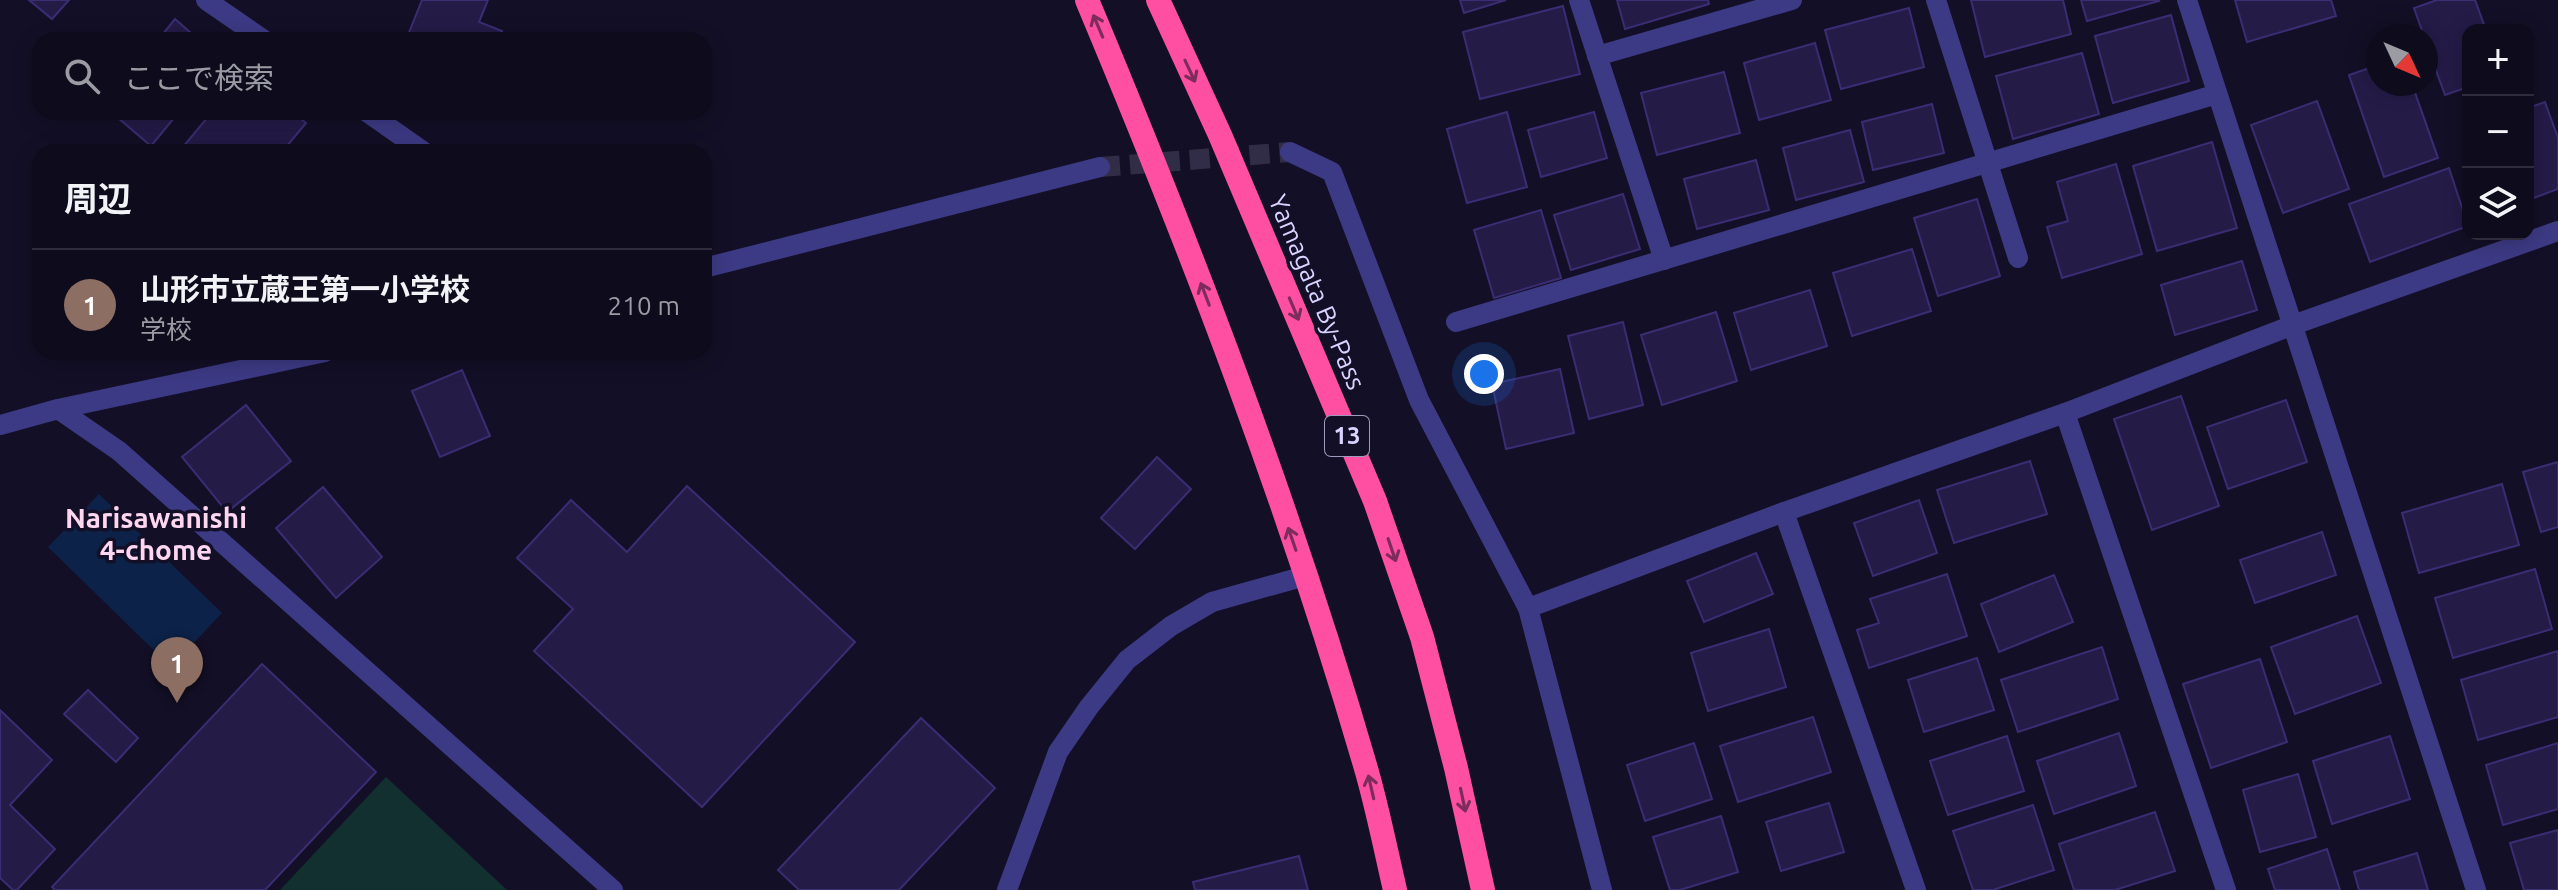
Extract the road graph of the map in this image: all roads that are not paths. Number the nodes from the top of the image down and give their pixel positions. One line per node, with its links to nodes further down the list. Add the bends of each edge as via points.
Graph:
1 (206, 0): 8 (lane)
2 (1087, 0): 27 (highway, one-way to 2, via 1159,172)
3 (1158, 0): 32 (highway, Yamagata By-Pass / 13, one-way to 32, via 1375,501 1422,637)
4 (1579, 0): 9 (lane)
5 (1792, 0): 9 (lane)
6 (1936, 0): 14 (lane)
7 (2187, 0): 10 (lane)
8 (252, 32)
9 (1597, 56): 18 (lane)
10 (2217, 94): 14 (lane); 21 (lane)
11 (378, 120): 12 (lane)
12 (413, 144)
13 (1290, 152): 28 (lane, via 1332,172 1419,400)
14 (1988, 162): 17 (lane); 18 (lane)
15 (1100, 167): 19 (lane)
16 (2558, 231): 21 (lane)
17 (2018, 258)
18 (1664, 260): 20 (lane)
19 (712, 266)
20 (1456, 322)
21 (2293, 325): 24 (lane); 36 (lane)
22 (288, 360): 23 (lane)
23 (58, 409): 25 (lane); 29 (lane, via 119,451)
24 (2065, 413): 26 (lane); 35 (lane)
25 (0, 425)
26 (1784, 512): 28 (lane); 34 (lane)
27 (1305, 576): 30 (lane, via 1212,602 1127,660 1058,752); 31 (highway, one-way to 27, via 1368,774)
28 (1528, 608): 33 (lane)
29 (613, 890)
30 (1007, 890)
31 (1395, 890)
32 (1483, 890)
33 (1602, 890)
34 (1916, 890)
35 (2226, 890)
36 (2476, 890)

